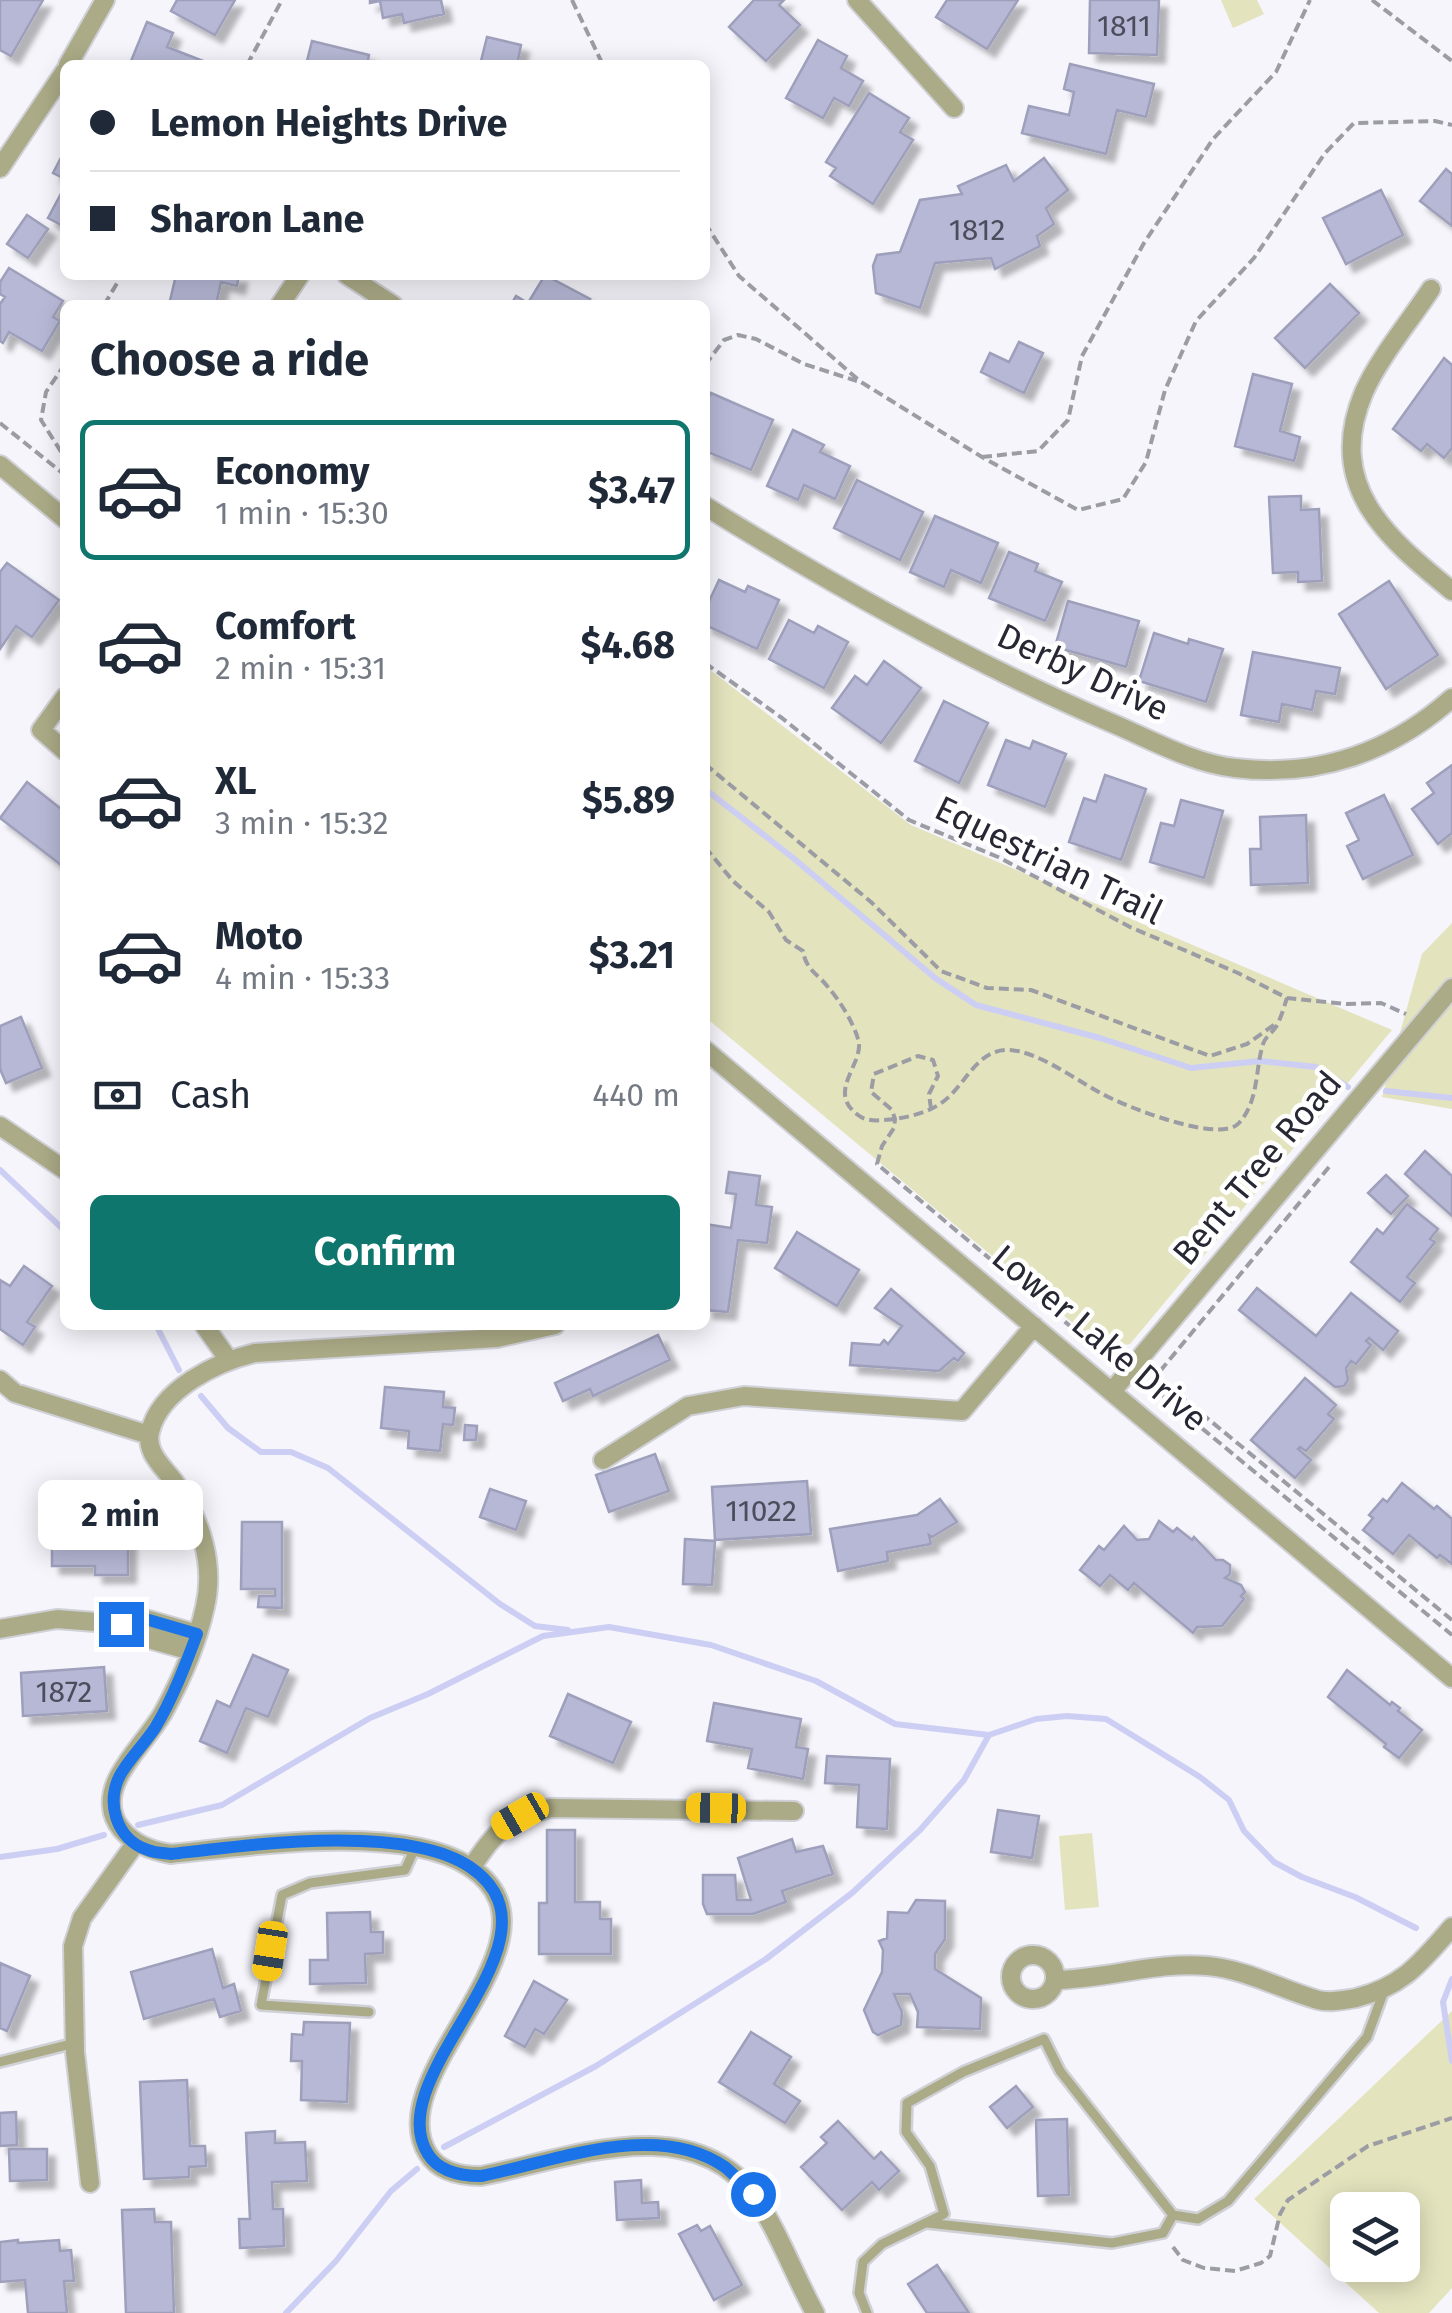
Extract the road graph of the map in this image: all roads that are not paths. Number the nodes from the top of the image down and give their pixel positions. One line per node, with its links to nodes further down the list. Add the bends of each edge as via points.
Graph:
1 (105, 0): 3 (street)
2 (857, 0): 5 (street)
3 (72, 60)
4 (60, 81): 6 (street)
5 (954, 108)
6 (0, 168)
7 (355, 280): 9 (street)
8 (1431, 289): 13 (street, via 1365,390 1352,440 1354,470 1367,509 1397,546)
9 (385, 300)
10 (4, 476): 12 (street)
11 (710, 509): 14 (street, Derby Drive, via 922,632 1195,759 1248,769 1319,767 1390,743)
12 (60, 516)
13 (1452, 591)
14 (1452, 698)
15 (60, 705): 16 (street, via 41,730)
16 (60, 747)
17 (1452, 988): 26 (street, Bent Tree Road)
18 (710, 1054): 21 (street, Lower Lake Drive)
19 (0, 1126): 20 (street)
20 (60, 1167)
21 (1034, 1326): 26 (street, Lower Lake Drive); 28 (street, via 962,1411 716,1399 688,1406)
22 (208, 1330): 24 (street)
23 (533, 1330): 24 (street)
24 (228, 1359): 27 (street, via 169,1398)
25 (0, 1380): 27 (street, via 15,1393)
26 (1113, 1390): 31 (street, Lower Lake Drive)
27 (149, 1436): 30 (street, via 210,1561)
28 (603, 1460)
29 (0, 1630): 30 (street, via 57,1619 121,1624 142,1618)
30 (194, 1642): 33 (street, via 178,1684 114,1789 115,1816)
31 (1452, 1678)
32 (794, 1811): 35 (street, via 551,1808 502,1826)
33 (135, 1844): 34 (street, via 171,1854 331,1840); 40 (street, via 82,1918 73,1946)
34 (415, 1848): 35 (street); 39 (lane, via 405,1870 310,1883 282,1895 261,2005)
35 (472, 1868): 45 (street, via 498,1902 499,1942 429,2084 418,2138 433,2162 481,2176 616,2147 678,2149 710,2159 753,2194)
36 (1452, 1927): 38 (street, via 1409,1975)
37 (1056, 1980): 38 (street, via 1205,1966 1248,1972 1322,2002)
38 (1384, 1991): 43 (lane, via 1367,2036 1228,2201 1198,2219)
39 (369, 2012)
40 (75, 2043): 41 (lane); 42 (street)
41 (0, 2062)
42 (90, 2183)
43 (1173, 2214): 44 (lane, via 1162,2233 1112,2243); 44 (lane, via 1060,2071 1044,2039 907,2103 906,2132 930,2166 944,2214)
44 (926, 2222): 46 (lane, via 882,2244 863,2262 859,2294)
45 (815, 2313)
46 (867, 2313)

